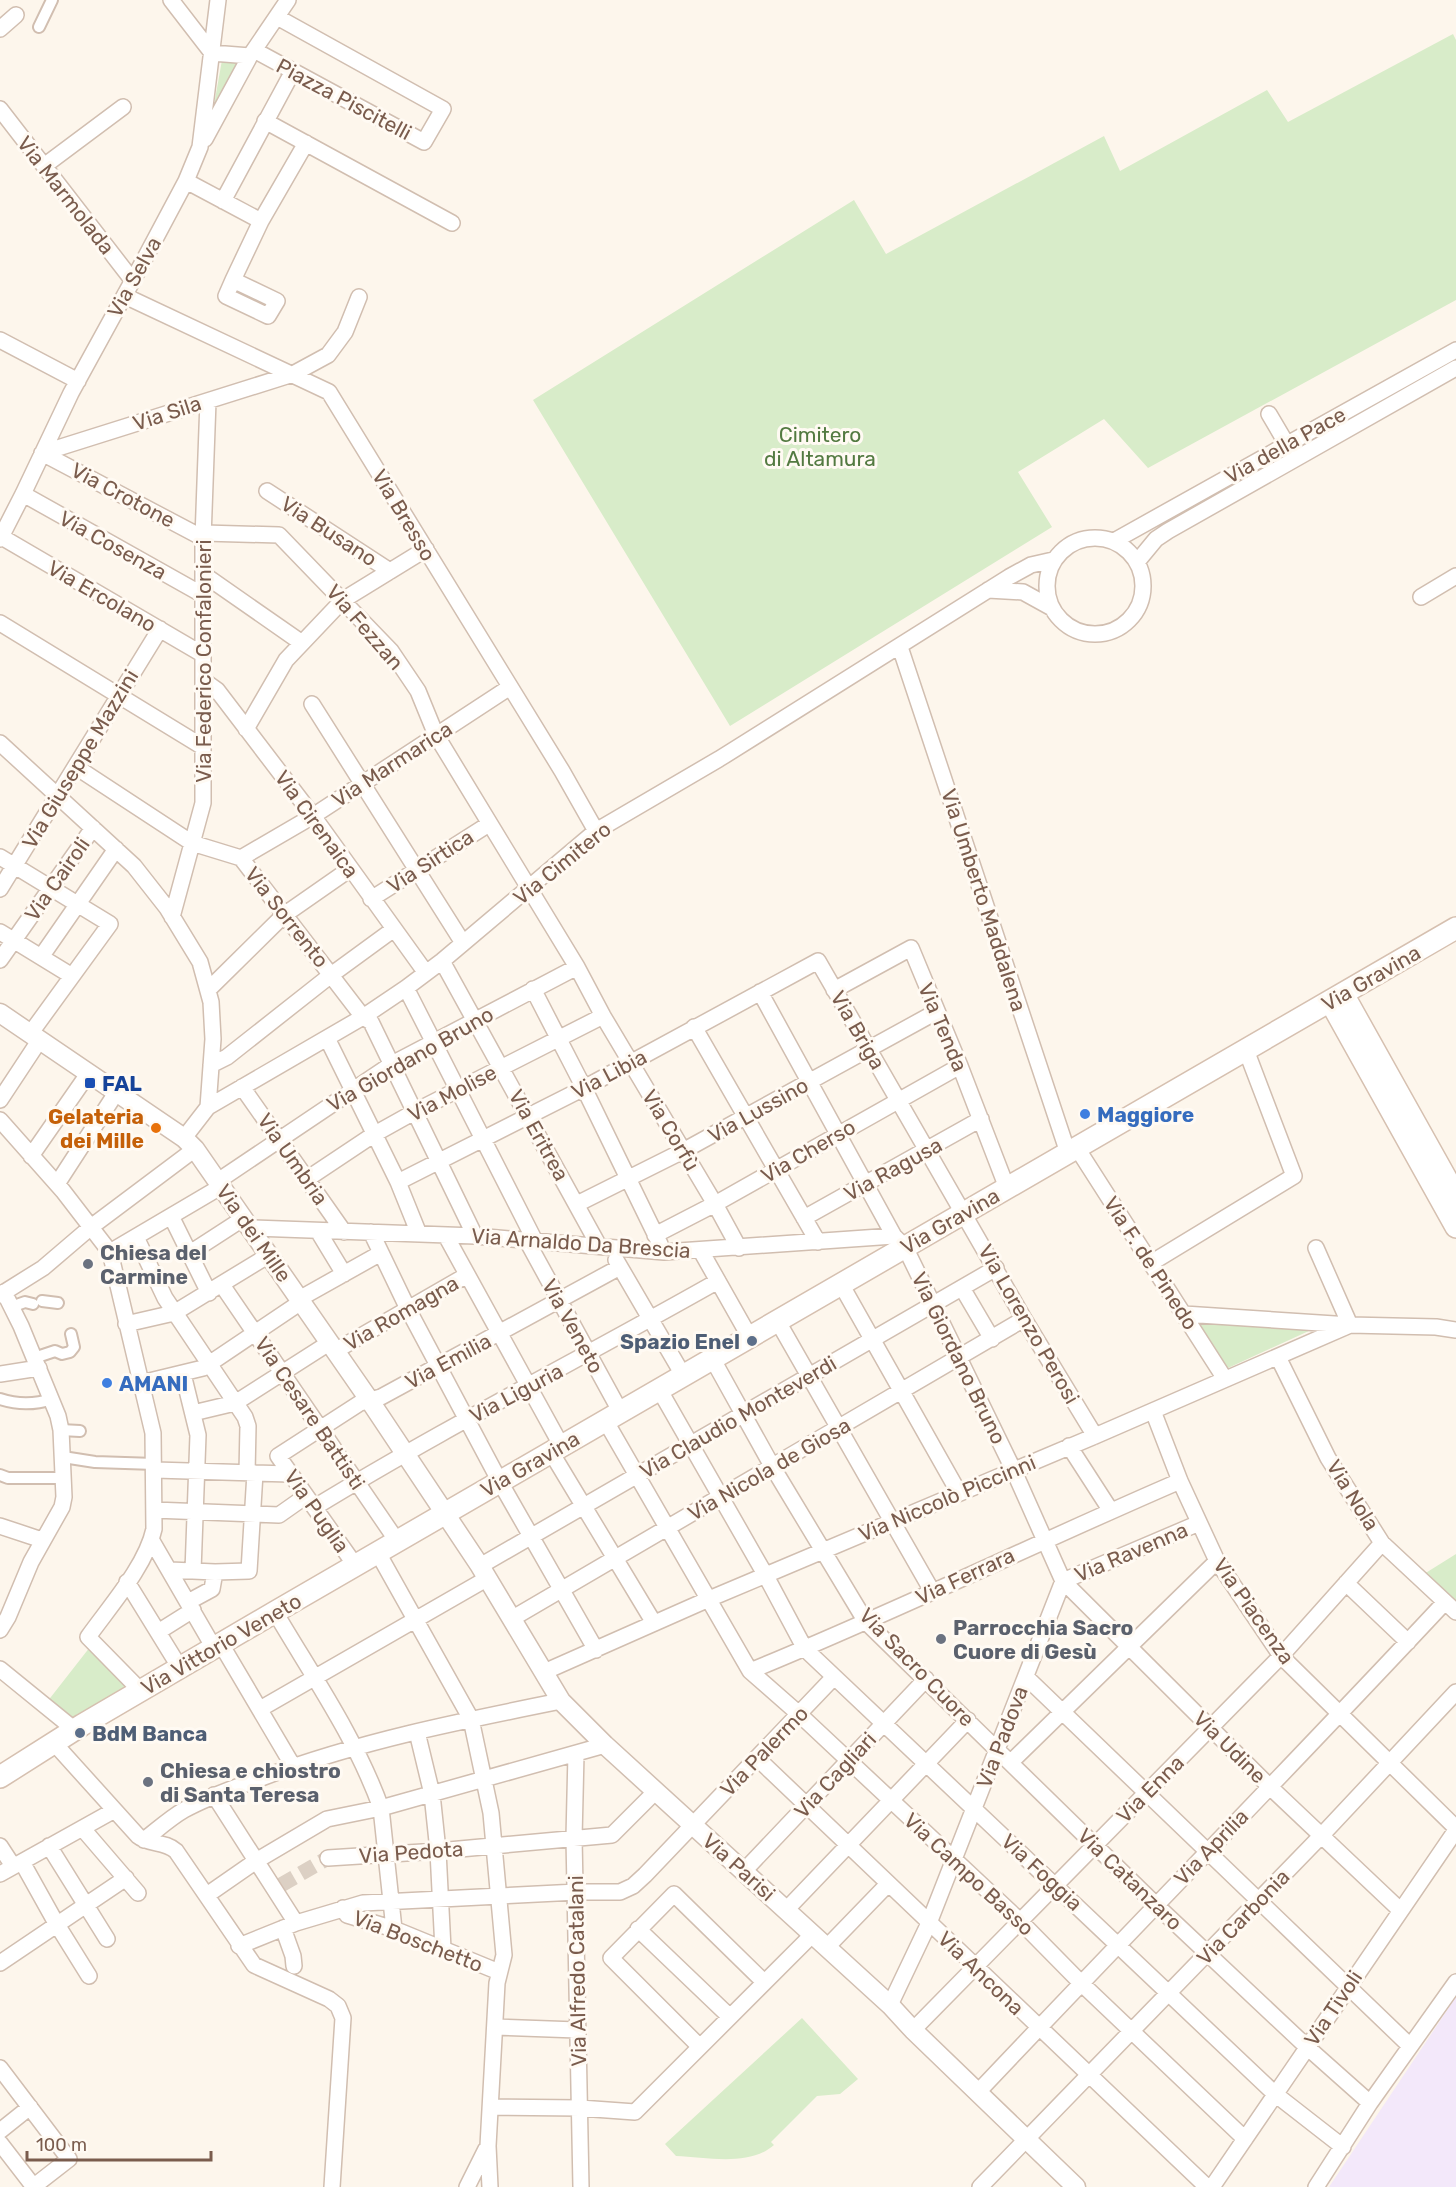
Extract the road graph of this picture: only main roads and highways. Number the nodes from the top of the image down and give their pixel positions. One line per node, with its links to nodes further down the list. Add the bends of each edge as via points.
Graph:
1 (1456, 928): 2 (main road, Via Gravina)
2 (1337, 997): 3 (main road); 4 (main road); 5 (main road, Via Gravina, via 964,1213 900,1241 841,1284)
3 (1456, 1196)
4 (1456, 1227)
5 (445, 1514): 6 (main road, Via Vittorio Veneto)
6 (0, 1777)

